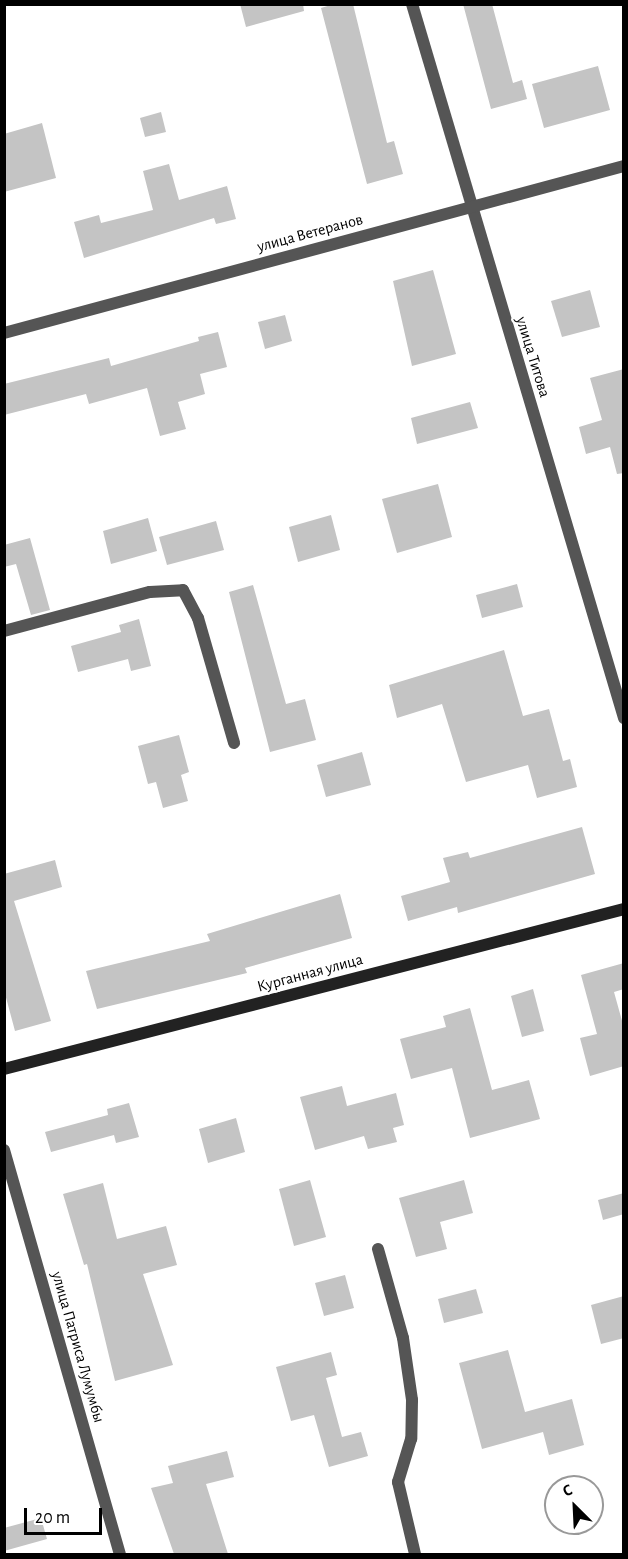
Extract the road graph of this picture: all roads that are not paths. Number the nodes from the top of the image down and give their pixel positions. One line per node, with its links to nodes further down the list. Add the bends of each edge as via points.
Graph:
1 (412, 4): 3 (street, улица Титова)
2 (624, 166): 3 (street, улица Ветеранов)
3 (471, 206): 4 (street, улица Ветеранов); 6 (street, улица Титова)
4 (4, 333)
5 (4, 631): 7 (street, via 150,592 183,590 198,618)
6 (624, 718)
7 (234, 743)
8 (624, 909): 9 (street, Курганная улица)
9 (4, 1069)
10 (4, 1149): 12 (street, улица Патриса Лумумбы)
11 (378, 1249): 13 (street, via 403,1338 412,1400 411,1439 398,1482)
12 (120, 1554)
13 (415, 1554)

